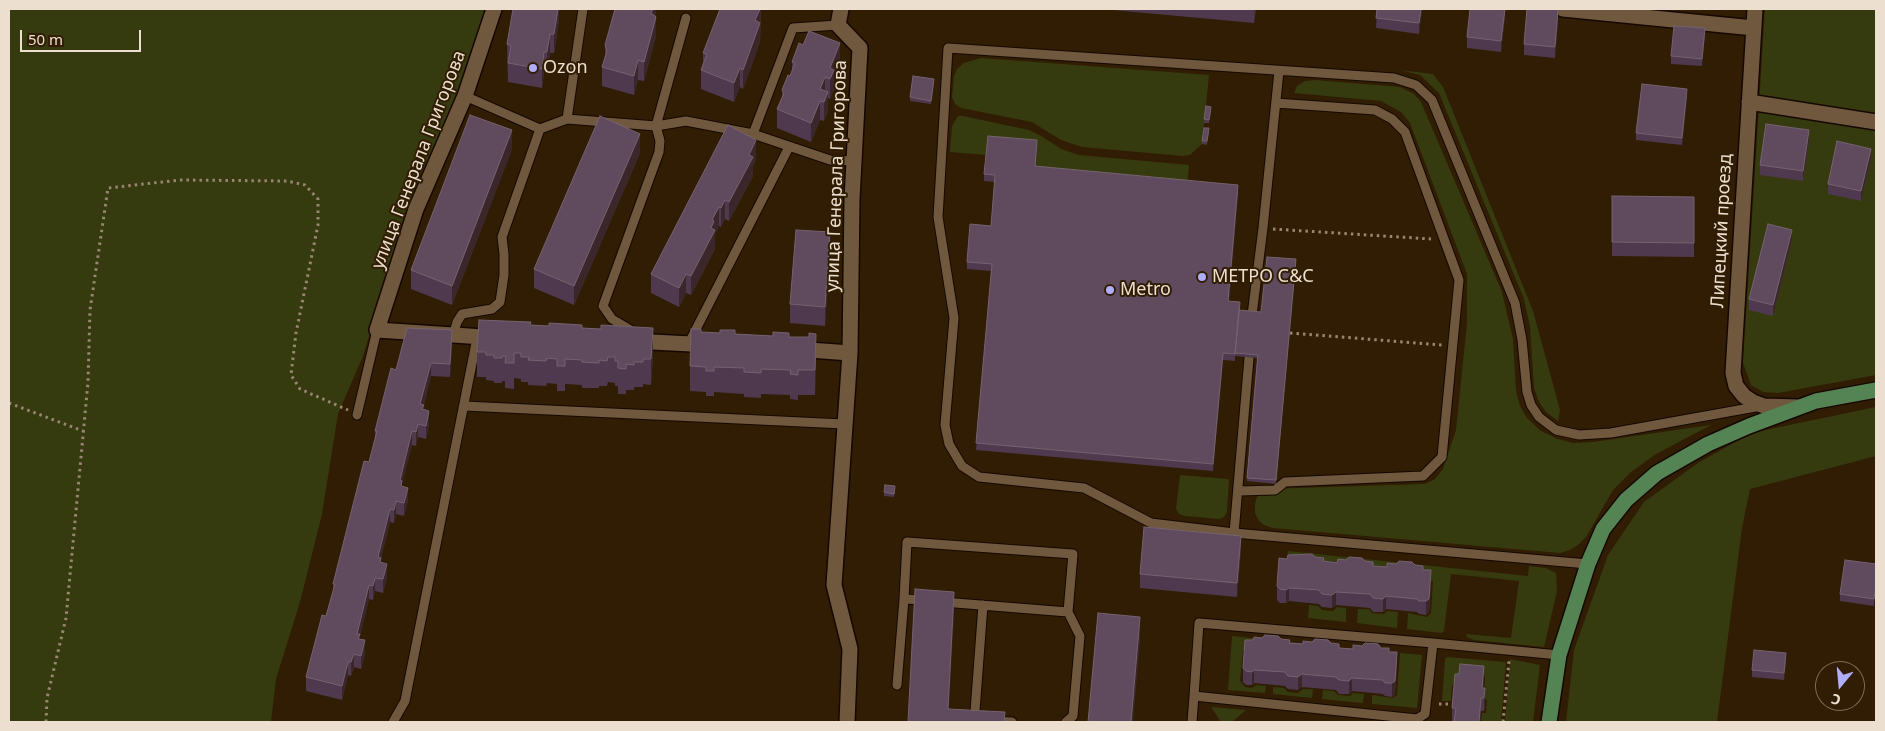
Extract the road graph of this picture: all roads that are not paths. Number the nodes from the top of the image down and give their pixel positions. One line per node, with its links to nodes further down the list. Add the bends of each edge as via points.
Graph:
1 (494, 9): 10 (street, улица Генерала Григорова)
2 (583, 9): 13 (lane)
3 (841, 9): 7 (street)
4 (1563, 9): 8 (street)
5 (1756, 9): 8 (street, Липецкий проезд)
6 (686, 18): 15 (lane)
7 (838, 24): 17 (lane, via 793,28); 19 (street, улица Генерала Григорова, via 860,48)
8 (1754, 28): 11 (street, Липецкий проезд)
9 (1279, 71): 12 (lane); 34 (lane, via 1394,78 1416,85 1432,100 1515,303 1531,405 1539,417 1556,430 1579,436 1610,433); 39 (lane, via 948,48 938,217 954,318 945,425 953,451 962,466 979,477 1084,488 1152,523)
10 (465, 96): 16 (lane); 21 (street, улица Генерала Григорова, via 416,209)
11 (1749, 102): 14 (street); 34 (street, Липецкий проезд, via 1733,373 1736,386 1744,396)
12 (1276, 103): 20 (lane); 38 (lane, via 1375,110 1392,118 1405,132 1459,280 1453,346 1442,457 1423,476 1284,482 1275,490)
13 (566, 119): 15 (lane); 16 (lane)
14 (1876, 122)
15 (656, 126): 17 (lane, via 686,121); 26 (lane, via 659,152 603,306 612,319)
16 (540, 129): 22 (lane, via 502,237 504,275 500,302 492,309 462,314)
17 (753, 134): 18 (lane)
18 (789, 147): 19 (lane, via 830,160); 27 (lane)
19 (854, 161): 30 (street, улица Генерала Григорова)
20 (1252, 315)
21 (377, 330): 22 (street); 36 (lane)
22 (453, 336): 23 (street)
23 (477, 338): 24 (street); 33 (lane)
24 (515, 339)
25 (620, 341): 26 (street)
26 (648, 341): 27 (street)
27 (689, 344): 28 (street)
28 (726, 346)
29 (783, 348): 30 (street)
30 (850, 353): 37 (street, улица Генерала Григорова)
31 (1249, 358): 38 (lane)
32 (1876, 390): 35 (main road)
33 (464, 406): 37 (lane); 49 (lane, via 405,701)
34 (1764, 406): 35 (street, Липецкий проезд)
35 (1798, 407): 40 (main road, via 1708,444 1657,473 1626,500 1603,529)
36 (357, 414)
37 (844, 424): 50 (street, улица Генерала Григорова, via 834,585 850,649)
38 (1238, 491): 39 (lane)
39 (1234, 533): 40 (lane)
40 (1588, 564): 45 (main road)
41 (904, 599): 42 (lane); 43 (lane, via 907,542 1073,554); 46 (lane)
42 (983, 605): 43 (lane); 51 (lane, via 975,712 980,720)
43 (1068, 612): 52 (lane, via 1080,636 1073,716)
44 (1433, 642): 45 (lane); 47 (lane, via 1199,624); 48 (lane, via 1425,714)
45 (1559, 655): 54 (main road)
46 (897, 685)
47 (1194, 696): 48 (lane); 53 (lane)
48 (1417, 720)
49 (393, 722)
50 (847, 722)
51 (1012, 722)
52 (1066, 722)
53 (1192, 722)
54 (1549, 722)

